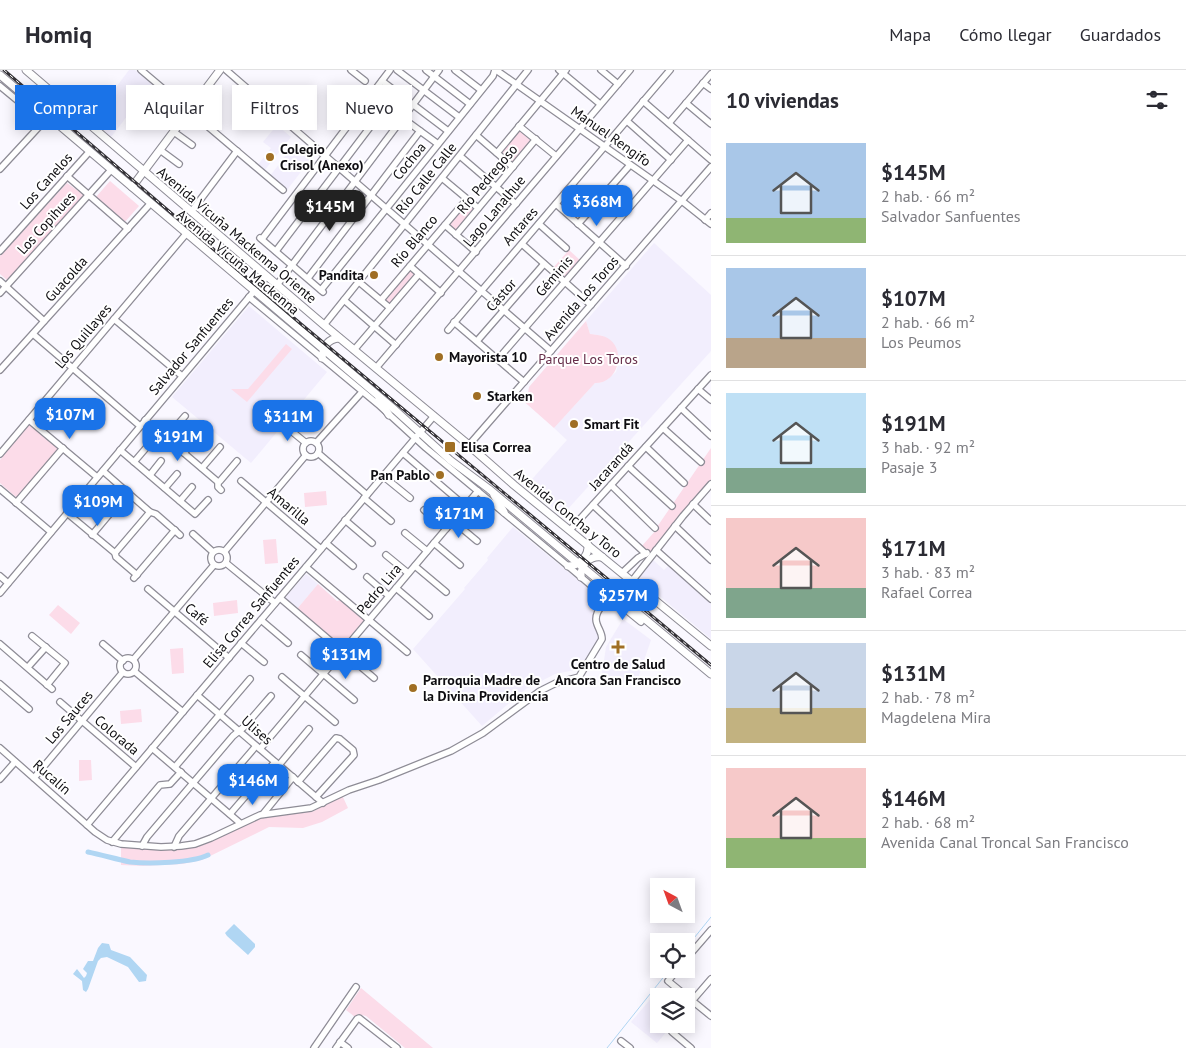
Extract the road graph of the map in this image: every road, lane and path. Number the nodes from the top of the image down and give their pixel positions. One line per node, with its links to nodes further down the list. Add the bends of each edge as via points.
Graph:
1 (26, 70): 78 (main road, Avenida Vicuña Mackenna Oriente)
2 (142, 70): 24 (street)
3 (220, 70): 25 (main road)
4 (226, 70): 66 (street)
5 (351, 70): 20 (street)
6 (390, 70): 21 (street)
7 (397, 70): 31 (street)
8 (426, 70): 19 (street)
9 (439, 70): 19 (street)
10 (454, 70): 32 (street)
11 (496, 70): 27 (street, Manuel Rengifo); 32 (street, Cochoa)
12 (528, 70): 27 (street, Río Calle Calle)
13 (601, 70): 23 (street)
14 (630, 70): 23 (street, Lago Lanalhue)
15 (670, 70): 35 (street, Antares)
16 (563, 71): 34 (street); 38 (street)
17 (711, 74): 22 (street)
18 (0, 75): 29 (main road, Avenida Vicuña Mackenna)
19 (434, 76): 31 (street); 37 (street)
20 (365, 81)
21 (382, 81): 26 (street); 39 (street)
22 (703, 83): 30 (street); 36 (street)
23 (618, 84): 38 (street, Lago Lanalhue)
24 (160, 85)
25 (208, 85)
26 (379, 85)
27 (517, 85): 34 (street, Manuel Rengifo); 56 (street, Río Calle Calle)
28 (0, 86): 33 (street, Avenida Vicuña Mackenna)
29 (15, 87)
30 (711, 89)
31 (424, 90): 39 (street); 40 (street)
32 (481, 90): 37 (street, Cochoa)
33 (15, 98)
34 (540, 101): 45 (street); 46 (street, Manuel Rengifo)
35 (643, 101): 41 (street, Antares); 42 (street)
36 (686, 103): 42 (street); 43 (street)
37 (470, 104): 40 (street, Cochoa)
38 (600, 104): 46 (street, Lago Lanalhue)
39 (413, 105): 54 (street)
40 (459, 118): 54 (street, Cochoa)
41 (626, 121): 61 (street, Antares); 69 (street)
42 (668, 123): 58 (street)
43 (711, 124)
44 (412, 125): 53 (street)
45 (520, 126): 57 (street); 65 (street)
46 (579, 129): 61 (street, Manuel Rengifo); 68 (street, Lago Lanalhue)
47 (36, 130): 76 (street)
48 (65, 130): 63 (main road, Avenida Vicuña Mackenna)
49 (212, 130): 64 (street)
50 (344, 130): 66 (street)
51 (368, 130): 75 (street)
52 (394, 130): 82 (street)
53 (420, 131): 59 (street); 87 (street)
54 (448, 131): 59 (street, Cochoa)
55 (174, 132): 60 (street); 62 (main road)
56 (476, 136): 65 (street); 67 (street, Río Calle Calle)
57 (536, 140): 68 (street); 73 (street, Río Pedregoso)
58 (688, 140): 69 (street, Géminis); 70 (street)
59 (438, 144): 94 (street, Cochoa)
60 (192, 145)
61 (605, 147): 72 (street, Manuel Rengifo); 92 (street, Antares)
62 (160, 150): 71 (street); 78 (main road)
63 (90, 151): 77 (main road, Avenida Vicuña Mackenna); 79 (street, Los Canelos)
64 (237, 151): 85 (street); 95 (street)
65 (497, 153): 73 (street)
66 (325, 155): 75 (street); 111 (street, via 261,238)
67 (460, 156): 80 (street, Río Calle Calle); 84 (street)
68 (556, 156): 91 (street, Lago Lanalhue)
69 (671, 160): 81 (street, Géminis)
70 (711, 160)
71 (179, 164)
72 (630, 165): 81 (street, Manuel Rengifo); 99 (street)
73 (513, 167): 84 (street, Río Pedregoso)
74 (711, 167): 89 (street, Avenida Los Toros)
75 (339, 168): 82 (street); 111 (street)
76 (0, 169)
77 (111, 170): 83 (main road, Avenida Vicuña Mackenna); 86 (street, Los Copihues)
78 (144, 173): 83 (main road); 95 (main road, Avenida Vicuña Mackenna Oriente)
79 (67, 176): 86 (street); 110 (street, Los Canelos)
80 (442, 178): 88 (street); 102 (street, Río Calle Calle)
81 (653, 181): 89 (street, Manuel Rengifo); 106 (street, Géminis)
82 (355, 182): 87 (street); 114 (street)
83 (132, 187): 90 (main road, Avenida Vicuña Mackenna)
84 (496, 187): 91 (street); 93 (street, Río Pedregoso)
85 (283, 190)
86 (89, 195): 103 (street); 125 (street, Los Copihues)
87 (371, 196): 94 (street); 120 (street)
88 (467, 199): 93 (street); 101 (street, Río Blanco)
89 (682, 201): 97 (street, Manuel Rengifo); 116 (street, Avenida Los Toros)
90 (150, 204): 103 (street, Guacolda); 104 (main road, Avenida Vicuña Mackenna)
91 (516, 204): 112 (street, Lago Lanalhue)
92 (556, 204): 98 (street, Antares); 99 (street)
93 (478, 208): 105 (street, Río Pedregoso)
94 (386, 209): 102 (street); 120 (street, Cochoa, via 322,291)
95 (191, 212): 119 (main road, Avenida Vicuña Mackenna Oriente)
96 (711, 214): 97 (street)
97 (705, 220): 100 (street, Manuel Rengifo)
98 (539, 224): 107 (street, Antares); 109 (street)
99 (578, 224): 106 (street)
100 (711, 224)
101 (445, 225): 105 (street); 108 (street, Río Blanco)
102 (404, 226): 108 (street); 122 (street, Río Calle Calle)
103 (128, 229): 136 (street, Guacolda)
104 (186, 234): 129 (main road, Avenida Vicuña Mackenna); 135 (street, Los Quillayes)
105 (456, 235): 112 (street)
106 (599, 243): 116 (street); 123 (street, Géminis)
107 (522, 244): 113 (street); 126 (street, Antares)
108 (427, 246): 115 (street, Río Blanco); 117 (street)
109 (566, 248)
110 (0, 251)
111 (276, 252): 114 (street)
112 (476, 252): 117 (street, Lago Lanalhue)
113 (544, 264): 123 (street); 134 (street, Cástor)
114 (292, 265): 120 (street); 124 (street)
115 (410, 266): 118 (street); 131 (street, Río Blanco)
116 (626, 266): 132 (street, Avenida Los Toros)
117 (458, 272): 126 (street); 128 (street, Lago Lanalhue)
118 (419, 274): 128 (street); 133 (street)
119 (267, 276): 124 (main road, Avenida Vicuña Mackenna Oriente); 129 (street, Salvador Sanfuentes)
120 (308, 278)
121 (0, 281): 125 (street)
122 (359, 282): 130 (street, Río Calle Calle); 131 (street)
123 (565, 282): 132 (street); 140 (street, Géminis)
124 (277, 285): 138 (main road, Avenida Vicuña Mackenna Oriente)
125 (6, 286): 127 (street, Los Copihues); 136 (street)
126 (481, 292): 134 (street); 137 (street, Antares)
127 (0, 293)
128 (441, 293): 145 (street, Lago Lanalhue)
129 (251, 294): 146 (main road, Avenida Vicuña Mackenna); 149 (street); 155 (street, Salvador Sanfuentes)
130 (344, 300): 138 (street, Río Calle Calle); 139 (street)
131 (381, 300): 133 (street)
132 (591, 305): 148 (street, Avenida Los Toros)
133 (390, 308): 139 (street)
134 (503, 311): 140 (street); 144 (street, Cástor)
135 (114, 319): 151 (street, Los Quillayes); 155 (street)
136 (44, 321): 142 (street, Guacolda)
137 (454, 322): 141 (street, Antares); 144 (street)
138 (324, 325): 143 (main road, Avenida Vicuña Mackenna Oriente)
139 (374, 326): 145 (street); 147 (street)
140 (524, 329): 148 (street); 150 (street, Géminis)
141 (448, 330)
142 (33, 334): 151 (street); 153 (street, Guacolda)
143 (339, 338): 146 (main road, via 330,340); 147 (main road, Avenida Vicuña Mackenna Oriente)
144 (477, 341): 150 (street)
145 (396, 345): 152 (street, Lago Lanalhue)
146 (323, 350): 149 (main road); 159 (main road, Avenida Vicuña Mackenna)
147 (354, 350): 152 (main road, Avenida Vicuña Mackenna Oriente)
148 (551, 352): 156 (street, Avenida Los Toros)
149 (322, 358): 158 (street)
150 (498, 359): 156 (street)
151 (72, 368): 165 (street, Los Quillayes); 168 (street)
152 (376, 368): 164 (main road, Avenida Vicuña Mackenna Oriente)
153 (0, 370)
154 (711, 375): 157 (street, Jacarandá)
155 (182, 376): 166 (street, Salvador Sanfuentes)
156 (524, 382): 176 (street, Avenida Los Toros)
157 (698, 389): 160 (street); 161 (street, Jacarandá)
158 (362, 392): 162 (street); 174 (street)
159 (374, 393): 162 (main road); 171 (main road, Avenida Vicuña Mackenna)
160 (711, 400)
161 (681, 408): 169 (street, Jacarandá); 172 (street)
162 (389, 415): 171 (street)
163 (185, 416): 173 (street)
164 (434, 416): 171 (street, Elisa Correa Sanfuentes); 176 (main road, Avenida Concha y Toro)
165 (29, 420): 179 (street); 185 (street, Los Quillayes)
166 (146, 420): 168 (street, Salvador Sanfuentes); 173 (street)
167 (284, 425): 175 (street)
168 (140, 426): 181 (street, Salvador Sanfuentes)
169 (663, 428): 178 (street, Jacarandá); 190 (street)
170 (202, 431): 182 (street)
171 (417, 436): 184 (street, Elisa Correa Sanfuentes); 206 (main road); 208 (street)
172 (711, 436)
173 (166, 438): 182 (street)
174 (316, 443): 175 (street, via 310,441); 183 (street)
175 (306, 444): 186 (street)
176 (469, 445): 232 (main road, Avenida Concha y Toro)
177 (220, 447): 192 (street)
178 (646, 447): 191 (street, Jacarandá); 200 (street)
179 (63, 448): 197 (street); 214 (street)
180 (146, 448): 189 (street)
181 (120, 450): 189 (street); 193 (street, Salvador Sanfuentes)
182 (184, 453): 192 (street)
183 (318, 453): 186 (street); 210 (street)
184 (403, 453): 196 (street, Elisa Correa Sanfuentes); 218 (street)
185 (0, 454)
186 (306, 455): 215 (street)
187 (161, 461): 195 (street)
188 (237, 461): 199 (street)
189 (134, 462): 195 (street)
190 (701, 462)
191 (628, 466): 202 (street, Jacarandá); 219 (street)
192 (202, 468): 199 (street)
193 (103, 471): 197 (street, Salvador Sanfuentes); 209 (street)
194 (177, 474): 204 (street)
195 (150, 475): 204 (street)
196 (383, 476): 210 (street, Elisa Correa Sanfuentes); 211 (street)
197 (97, 477): 223 (street, Salvador Sanfuentes)
198 (241, 481): 215 (street, Amarilla)
199 (218, 482): 207 (street)
200 (684, 483)
201 (711, 484): 217 (street)
202 (610, 485): 216 (street, Jacarandá); 230 (street)
203 (192, 487): 213 (street)
204 (165, 488): 213 (street)
205 (0, 489): 214 (street)
206 (489, 489): 222 (main road); 256 (main road)
207 (221, 490)
208 (478, 491): 218 (street, Pedro Lira); 222 (street)
209 (128, 492): 221 (street); 236 (street)
210 (366, 496): 224 (street, Elisa Correa Sanfuentes); 226 (street)
211 (410, 498)
212 (208, 500): 213 (street, via 195,514)
213 (180, 501)
214 (16, 503): 233 (street)
215 (266, 503): 243 (street, Amarilla); 245 (street)
216 (593, 504): 232 (street, Jacarandá); 249 (street)
217 (693, 504): 227 (street); 228 (street)
218 (465, 506): 225 (street, Pedro Lira)
219 (672, 506)
220 (424, 510): 229 (street)
221 (150, 512): 231 (street); 248 (street)
222 (504, 512): 259 (street)
223 (67, 513): 233 (street, Salvador Sanfuentes); 236 (street)
224 (345, 520): 239 (street, Elisa Correa Sanfuentes); 240 (street)
225 (453, 520): 229 (street, Pedro Lira); 238 (street)
226 (391, 521)
227 (711, 521)
228 (675, 526): 244 (street); 252 (street)
229 (446, 528): 241 (street, Pedro Lira)
230 (655, 528)
231 (175, 530): 237 (street); 248 (street, via 135,576)
232 (570, 530): 242 (main road, Avenida Concha y Toro)
233 (51, 532): 267 (street, Salvador Sanfuentes)
234 (405, 533): 247 (street)
235 (193, 534): 246 (street)
236 (92, 535): 248 (street)
237 (180, 535)
238 (477, 541)
239 (326, 543): 243 (street, Elisa Correa Sanfuentes); 257 (street)
240 (372, 543)
241 (434, 543): 247 (street, Pedro Lira); 255 (street)
242 (588, 545): 251 (main road, Avenida Concha y Toro); 256 (main road)
243 (321, 549): 260 (street, Elisa Correa Sanfuentes)
244 (656, 550): 249 (street); 266 (street); 275 (street)
245 (225, 551): 246 (street); 253 (street)
246 (213, 552): 254 (street)
247 (427, 552): 258 (street, Pedro Lira)
248 (115, 553)
249 (646, 554): 262 (street)
250 (386, 555): 261 (street)
251 (602, 557): 256 (main road, via 591,558); 262 (main road, Avenida Concha y Toro)
252 (711, 560)
253 (226, 563): 254 (street, via 222,566); 276 (street)
254 (214, 564): 279 (street)
255 (460, 564)
256 (580, 565): 259 (main road); 265 (main road); 278 (main road)
257 (353, 566)
258 (415, 566): 261 (street, Pedro Lira); 270 (street)
259 (568, 566): 265 (street)
260 (306, 567): 273 (street, Elisa Correa Sanfuentes); 282 (street)
261 (408, 573): 268 (street, Pedro Lira)
262 (622, 573): 266 (main road, Avenida Concha y Toro)
263 (0, 576): 267 (street)
264 (367, 577): 272 (street)
265 (581, 577): 274 (street)
266 (632, 581): 291 (main road, Avenida Concha y Toro)
267 (8, 583): 271 (street, Salvador Sanfuentes)
268 (396, 588): 272 (street, Pedro Lira); 280 (street)
269 (148, 589): 279 (street, Café)
270 (446, 592)
271 (0, 593)
272 (389, 596): 282 (street, Pedro Lira)
273 (280, 598): 276 (street, Elisa Correa Sanfuentes); 292 (street)
274 (607, 598): 277 (street); 334 (street, via 596,619 602,639 580,677 540,691 451,752)
275 (711, 599)
276 (275, 603): 281 (street, Elisa Correa Sanfuentes)
277 (619, 604): 278 (main road)
278 (631, 610): 283 (street); 284 (main road)
279 (174, 611): 295 (street, Café); 296 (street)
280 (429, 616)
281 (261, 620): 286 (street, Elisa Correa Sanfuentes); 287 (street)
282 (369, 620): 292 (street, Pedro Lira); 293 (street)
283 (640, 622): 284 (main road)
284 (655, 628): 303 (main road)
285 (32, 636): 290 (street)
286 (242, 643): 295 (street, Elisa Correa Sanfuentes); 298 (street)
287 (288, 643)
288 (0, 644): 299 (street)
289 (103, 644): 297 (street)
290 (46, 646): 299 (street); 299 (street, via 65,663 50,687)
291 (711, 646)
292 (342, 651): 302 (street, Pedro Lira); 305 (street)
293 (407, 652)
294 (300, 655): 302 (street)
295 (229, 658): 308 (street, Elisa Correa Sanfuentes)
296 (133, 660): 297 (street); 300 (street)
297 (123, 661): 301 (street, via 120,667)
298 (264, 662)
299 (28, 667)
300 (134, 670): 301 (street, via 130,674); 314 (street)
301 (123, 672): 316 (street, Los Sauces)
302 (323, 674): 310 (street, Pedro Lira); 311 (street)
303 (711, 674)
304 (282, 677): 310 (street)
305 (374, 678)
306 (250, 679): 315 (street)
307 (0, 684): 313 (street)
308 (197, 695): 314 (street, Elisa Correa Sanfuentes); 315 (street, Ulises)
309 (271, 696): 319 (street)
310 (304, 696): 317 (street); 320 (street, Pedro Lira)
311 (354, 700)
312 (60, 702): 316 (street, Colorada)
313 (29, 709)
314 (182, 712): 322 (street, Elisa Correa Sanfuentes)
315 (220, 715): 319 (street, Ulises); 326 (street)
316 (82, 721): 325 (street, Colorada); 328 (street, Los Sauces)
317 (335, 722)
318 (309, 729): 324 (street)
319 (239, 731): 320 (street, Ulises); 331 (street)
320 (258, 747): 324 (street, Ulises); 333 (street, Pedro Lira)
321 (0, 748): 323 (street, Rucalín)
322 (152, 748): 325 (street, Elisa Correa Sanfuentes); 326 (street)
323 (15, 762): 328 (street, Rucalín); 329 (street)
324 (277, 763): 330 (street, Ulises); 335 (street)
325 (136, 767): 338 (street, Elisa Correa Sanfuentes)
326 (175, 767): 327 (street)
327 (181, 772): 331 (street); 339 (street, via 170,784 159,786)
328 (34, 778): 338 (street, Rucalín)
329 (0, 779)
330 (295, 779): 332 (street, Ulises); 332 (street, via 337,738 353,750 354,754); 336 (street)
331 (194, 783): 333 (street); 340 (street)
332 (316, 797): 334 (street, Ulises)
333 (212, 798): 335 (street); 341 (street, Pedro Lira, via 179,836)
334 (323, 803): 336 (street, via 299,810)
335 (230, 814): 337 (street)
336 (263, 814): 337 (street)
337 (240, 823): 341 (street, via 203,841)
338 (87, 825): 339 (street, Rucalín)
339 (112, 842): 340 (street)
340 (142, 846): 341 (street)
341 (174, 847)
342 (711, 930): 343 (street)
343 (695, 949)
344 (670, 978): 347 (street, via 668,980)
345 (711, 979): 348 (street)
346 (356, 987): 354 (street)
347 (677, 988)
348 (695, 998)
349 (695, 1003): 350 (street)
350 (711, 1016)
351 (673, 1033): 359 (street)
352 (622, 1041): 358 (street)
353 (340, 1042): 355 (street); 356 (street); 357 (street, via 359,1018)
354 (314, 1048)
355 (336, 1048)
356 (348, 1048)
357 (396, 1048)
358 (630, 1048)
359 (691, 1048)

